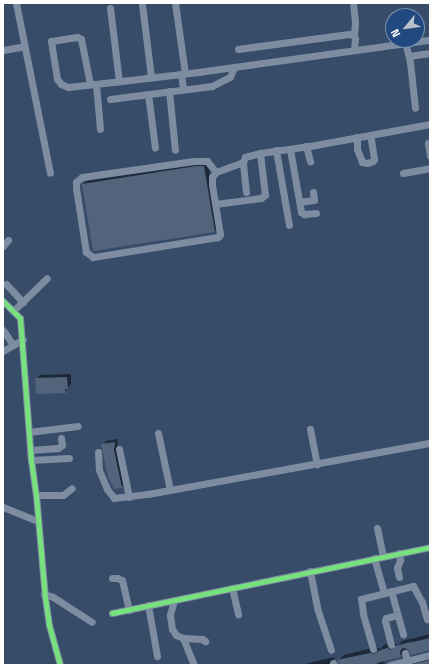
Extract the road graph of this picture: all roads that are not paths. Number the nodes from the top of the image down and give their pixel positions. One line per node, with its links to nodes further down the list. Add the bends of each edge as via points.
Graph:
1 (16, 3): 8 (street)
2 (174, 3): 16 (street)
3 (353, 3): 6 (street, via 356,24)
4 (142, 4): 17 (street)
5 (110, 8): 18 (street)
6 (354, 35): 10 (street); 12 (street)
7 (385, 45): 12 (street)
8 (25, 46): 11 (street); 42 (street)
9 (407, 48): 14 (street)
10 (238, 49)
11 (3, 50)
12 (354, 50): 15 (street)
13 (430, 53): 14 (street)
14 (409, 56): 24 (street)
15 (234, 66): 16 (street); 20 (street, via 227,79 212,86)
16 (183, 74): 17 (street); 20 (street)
17 (151, 77): 18 (street)
18 (118, 81): 19 (street)
19 (93, 84): 19 (street, via 81,39 77,37 51,41 54,68 61,84 68,87); 26 (street)
20 (183, 90): 21 (street)
21 (169, 91): 22 (street); 33 (street)
22 (148, 94): 23 (street); 31 (street)
23 (110, 99)
24 (415, 108)
25 (430, 124): 27 (street)
26 (100, 128)
27 (370, 135): 28 (street); 28 (street, via 374,159 367,163 362,162 357,148)
28 (358, 137): 30 (street)
29 (428, 142): 36 (street)
30 (306, 146): 32 (street); 37 (street)
31 (155, 148)
32 (290, 149): 34 (street); 45 (street)
33 (175, 150)
34 (276, 150): 35 (street); 48 (street)
35 (260, 153): 38 (street, via 245,157); 46 (street, via 265,195 261,198)
36 (430, 156)
37 (310, 161)
38 (243, 162): 40 (street); 43 (street)
39 (430, 168): 41 (street)
40 (216, 172): 46 (street, via 212,177); 46 (street, via 207,161 194,161 82,177 76,182 86,252 92,257 218,237 220,234)
41 (403, 173)
42 (50, 174)
43 (246, 192)
44 (313, 192): 45 (street, via 314,200)
45 (300, 202): 47 (street, via 301,212)
46 (215, 204)
47 (316, 213)
48 (289, 225)
49 (47, 278): 52 (street)
50 (6, 284): 52 (street)
51 (3, 301): 53 (street)
52 (23, 302): 53 (street)
53 (13, 311): 55 (street, via 20,318)
54 (3, 330): 56 (street)
55 (23, 339): 56 (street); 60 (street)
56 (13, 345): 57 (street)
57 (3, 351)
58 (78, 426): 60 (street)
59 (310, 430): 69 (street)
60 (29, 432): 65 (street)
61 (158, 433): 71 (street)
62 (61, 438): 65 (street, via 62,444 58,448)
63 (430, 443): 69 (street)
64 (119, 449): 73 (street)
65 (30, 450): 68 (street)
66 (98, 452): 73 (street, via 99,470 107,489 114,498)
67 (69, 458): 68 (street)
68 (31, 460): 72 (street)
69 (317, 464): 71 (street)
70 (72, 488): 72 (street, via 63,495)
71 (170, 490): 73 (street)
72 (36, 495): 75 (street)
73 (129, 497)
74 (3, 507): 75 (street)
75 (38, 521): 86 (street)
76 (377, 528): 79 (street)
77 (430, 546): 78 (street)
78 (399, 553): 79 (street); 82 (street)
79 (383, 556): 80 (street)
80 (374, 558): 81 (street); 85 (street)
81 (310, 571): 84 (street); 100 (street, via 317,608)
82 (398, 577)
83 (112, 578): 89 (street, via 122,580)
84 (232, 588): 87 (street); 91 (street)
85 (387, 592): 92 (street); 93 (street, via 414,587); 99 (street, via 361,599)
86 (44, 596): 94 (street, via 53,597); 105 (street)
87 (174, 600): 88 (street); 96 (street, via 170,615 171,623 175,634)
88 (148, 605): 89 (street); 103 (street)
89 (129, 610): 90 (street)
90 (112, 614)
91 (238, 614)
92 (397, 614): 95 (street); 98 (street, via 385,620)
93 (427, 619)
94 (92, 622)
95 (403, 634)
96 (183, 638): 97 (street); 106 (street)
97 (205, 641)
98 (391, 645)
99 (373, 649)
100 (331, 650)
101 (405, 653): 104 (street)
102 (430, 655): 104 (street)
103 (157, 656)
104 (408, 663): 107 (street)
105 (60, 665)
106 (194, 665)
107 (390, 665)

